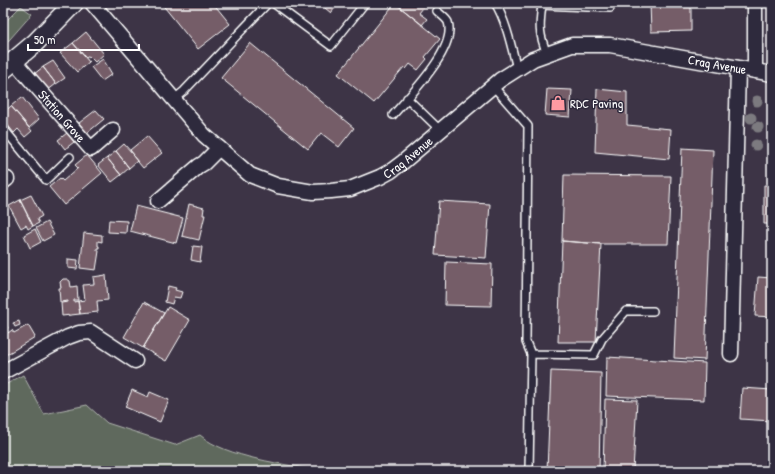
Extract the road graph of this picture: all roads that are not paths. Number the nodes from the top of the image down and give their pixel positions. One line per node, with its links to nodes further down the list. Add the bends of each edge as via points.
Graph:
1 (74, 3): 11 (street, via 35,43)
2 (92, 3): 18 (street, Crag Avenue)
3 (268, 3): 18 (lane)
4 (273, 3): 5 (lane, via 331,46)
5 (365, 3)
6 (495, 3): 13 (lane)
7 (755, 3): 14 (street)
8 (610, 8): 10 (lane, via 542,5 540,38)
9 (437, 11): 17 (lane, via 447,20 450,32 447,44 439,59)
10 (547, 54): 12 (street, Crag Avenue, via 572,45 610,45); 13 (street, Crag Avenue)
11 (8, 65): 21 (street, Station Grove, via 91,149)
12 (738, 68): 14 (street, Crag Avenue); 28 (street)
13 (517, 69): 16 (street, Crag Avenue)
14 (755, 71): 15 (street, Crag Avenue)
15 (772, 74)
16 (493, 86): 22 (street, Crag Avenue); 27 (lane, via 528,126 526,342)
17 (407, 98): 19 (lane); 22 (lane)
18 (173, 100): 23 (street, Crag Avenue)
19 (393, 115)
20 (3, 128): 24 (lane, via 46,180)
21 (114, 130)
22 (440, 130): 23 (street, Crag Avenue, via 391,171 350,189 331,191 313,192 278,186 250,175)
23 (219, 148): 25 (street)
24 (70, 158)
25 (158, 200)
26 (653, 311): 27 (lane, via 626,311 602,339 594,354)
27 (531, 354): 31 (lane)
28 (731, 354)
29 (135, 361): 30 (street, via 91,332 68,337)
30 (3, 372)
31 (529, 471)

